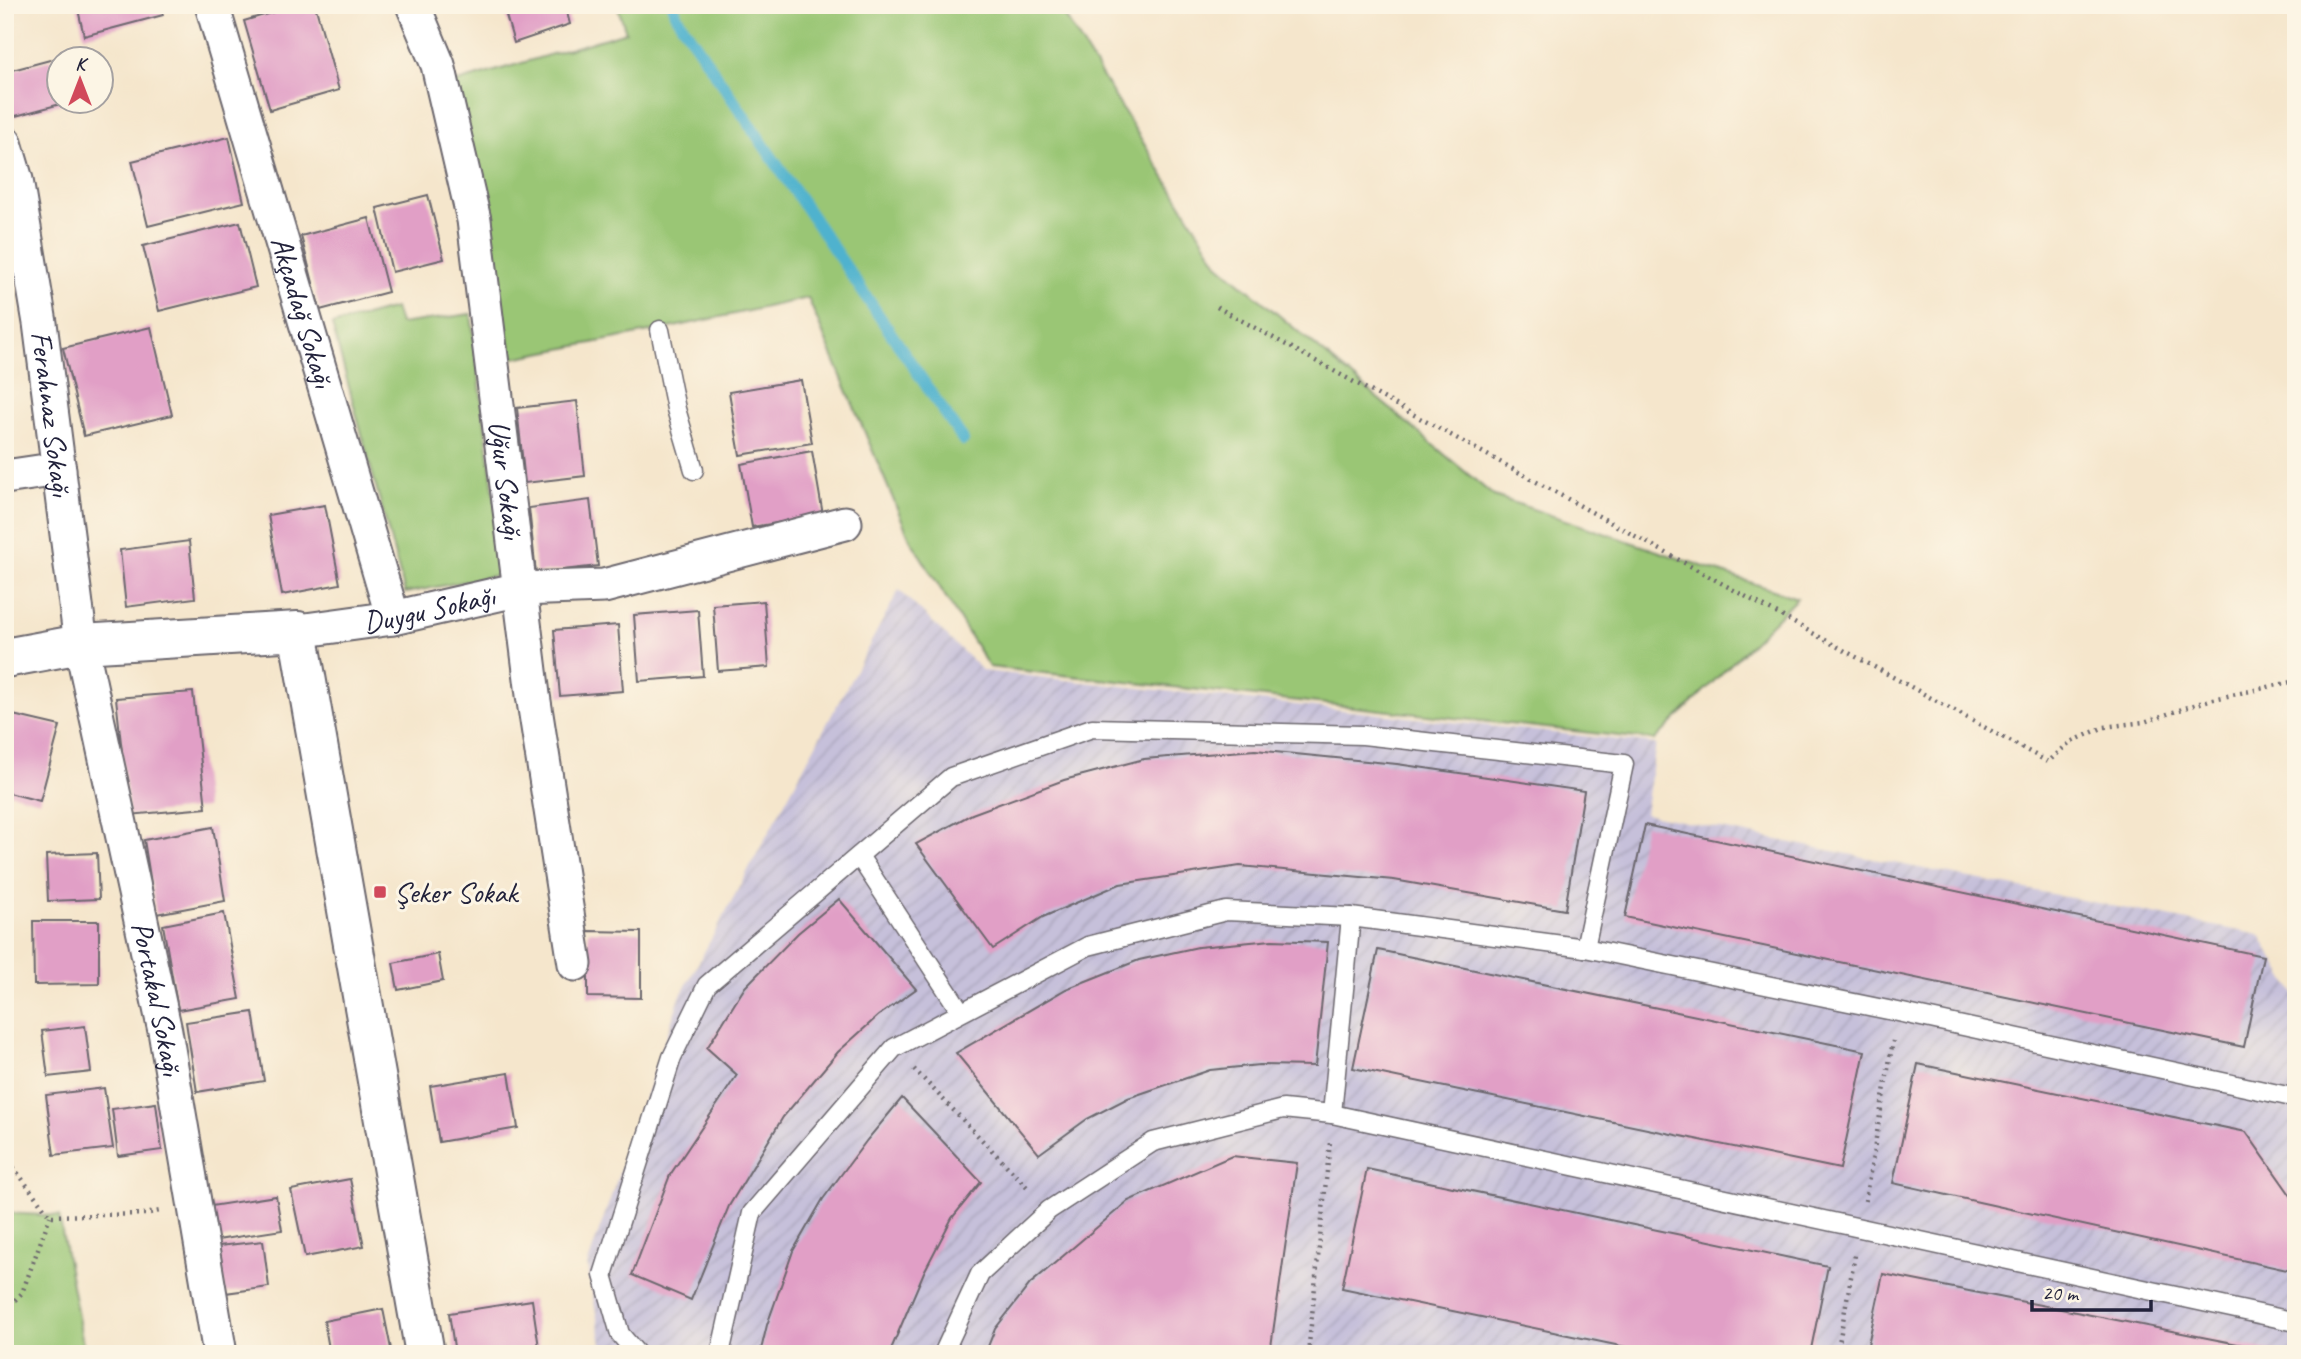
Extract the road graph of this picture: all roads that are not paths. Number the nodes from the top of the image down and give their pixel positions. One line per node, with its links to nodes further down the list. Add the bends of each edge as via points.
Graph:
1 (212, 5): 10 (street, Akçadağ Sokağı)
2 (413, 5): 9 (street, Uğur Sokağı, via 438,65 474,220)
3 (5, 143): 5 (street, Ferahnaz Sokağı, via 16,180 40,323)
4 (660, 330): 6 (lane)
5 (59, 469): 7 (street); 12 (street, Ferahnaz Sokağı)
6 (694, 470)
7 (5, 477)
8 (845, 523): 9 (street, Duygu Sokağı, via 604,586)
9 (520, 589): 10 (street, Duygu Sokağı); 17 (street, Uğur Sokağı)
10 (393, 618): 11 (street, Duygu Sokağı)
11 (298, 631): 12 (street, Duygu Sokağı); 23 (street)
12 (81, 644): 13 (street, Duygu Sokağı); 22 (street, Portakal Sokağı, via 165,1031)
13 (5, 658)
14 (859, 856): 16 (lane, via 951,777 1092,728 1363,734 1624,764); 18 (lane); 24 (lane, via 707,985 672,1057 603,1275 620,1334)
15 (1352, 917): 16 (lane); 18 (lane, via 1226,911 1088,946); 20 (lane)
16 (1585, 948): 19 (lane, via 2292,1097)
17 (575, 964)
18 (961, 1012): 25 (lane, via 894,1048 752,1213)
19 (2296, 1103)
20 (1332, 1114): 21 (lane); 26 (lane, via 1283,1109 1153,1142 1049,1210 980,1274)
21 (2296, 1322)
22 (220, 1354)
23 (425, 1354)
24 (637, 1354)
25 (720, 1354)
26 (943, 1354)

